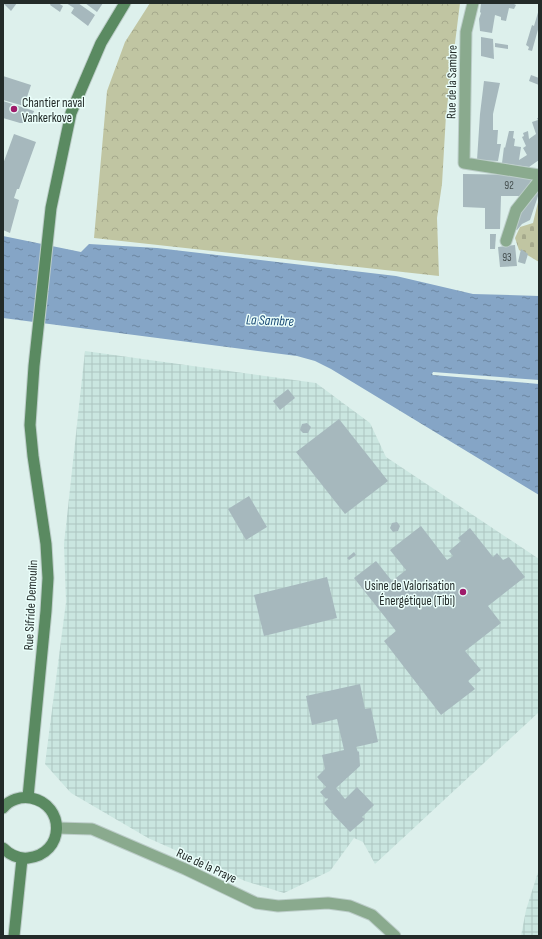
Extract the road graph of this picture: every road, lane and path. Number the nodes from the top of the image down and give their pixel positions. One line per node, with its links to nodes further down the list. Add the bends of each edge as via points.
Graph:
1 (125, 3): 6 (main road, Rue Sifride Demoulin, via 100,43 71,113 51,208 30,424 48,578)
2 (473, 3): 3 (street, Rue de la Sambre, via 466,32 464,163)
3 (539, 175)
4 (539, 181): 5 (street, via 516,210)
5 (506, 241)
6 (28, 797): 7 (main road); 8 (main road, via 37,799 51,810)
7 (4, 806)
8 (57, 828): 10 (main road, via 53,841 45,852 37,857); 12 (street, Rue de la Praye, via 92,829 256,903 278,906 328,903 350,906 372,915)
9 (3, 848): 10 (main road, via 10,855)
10 (22, 858): 11 (main road)
11 (14, 936)
12 (395, 936)

